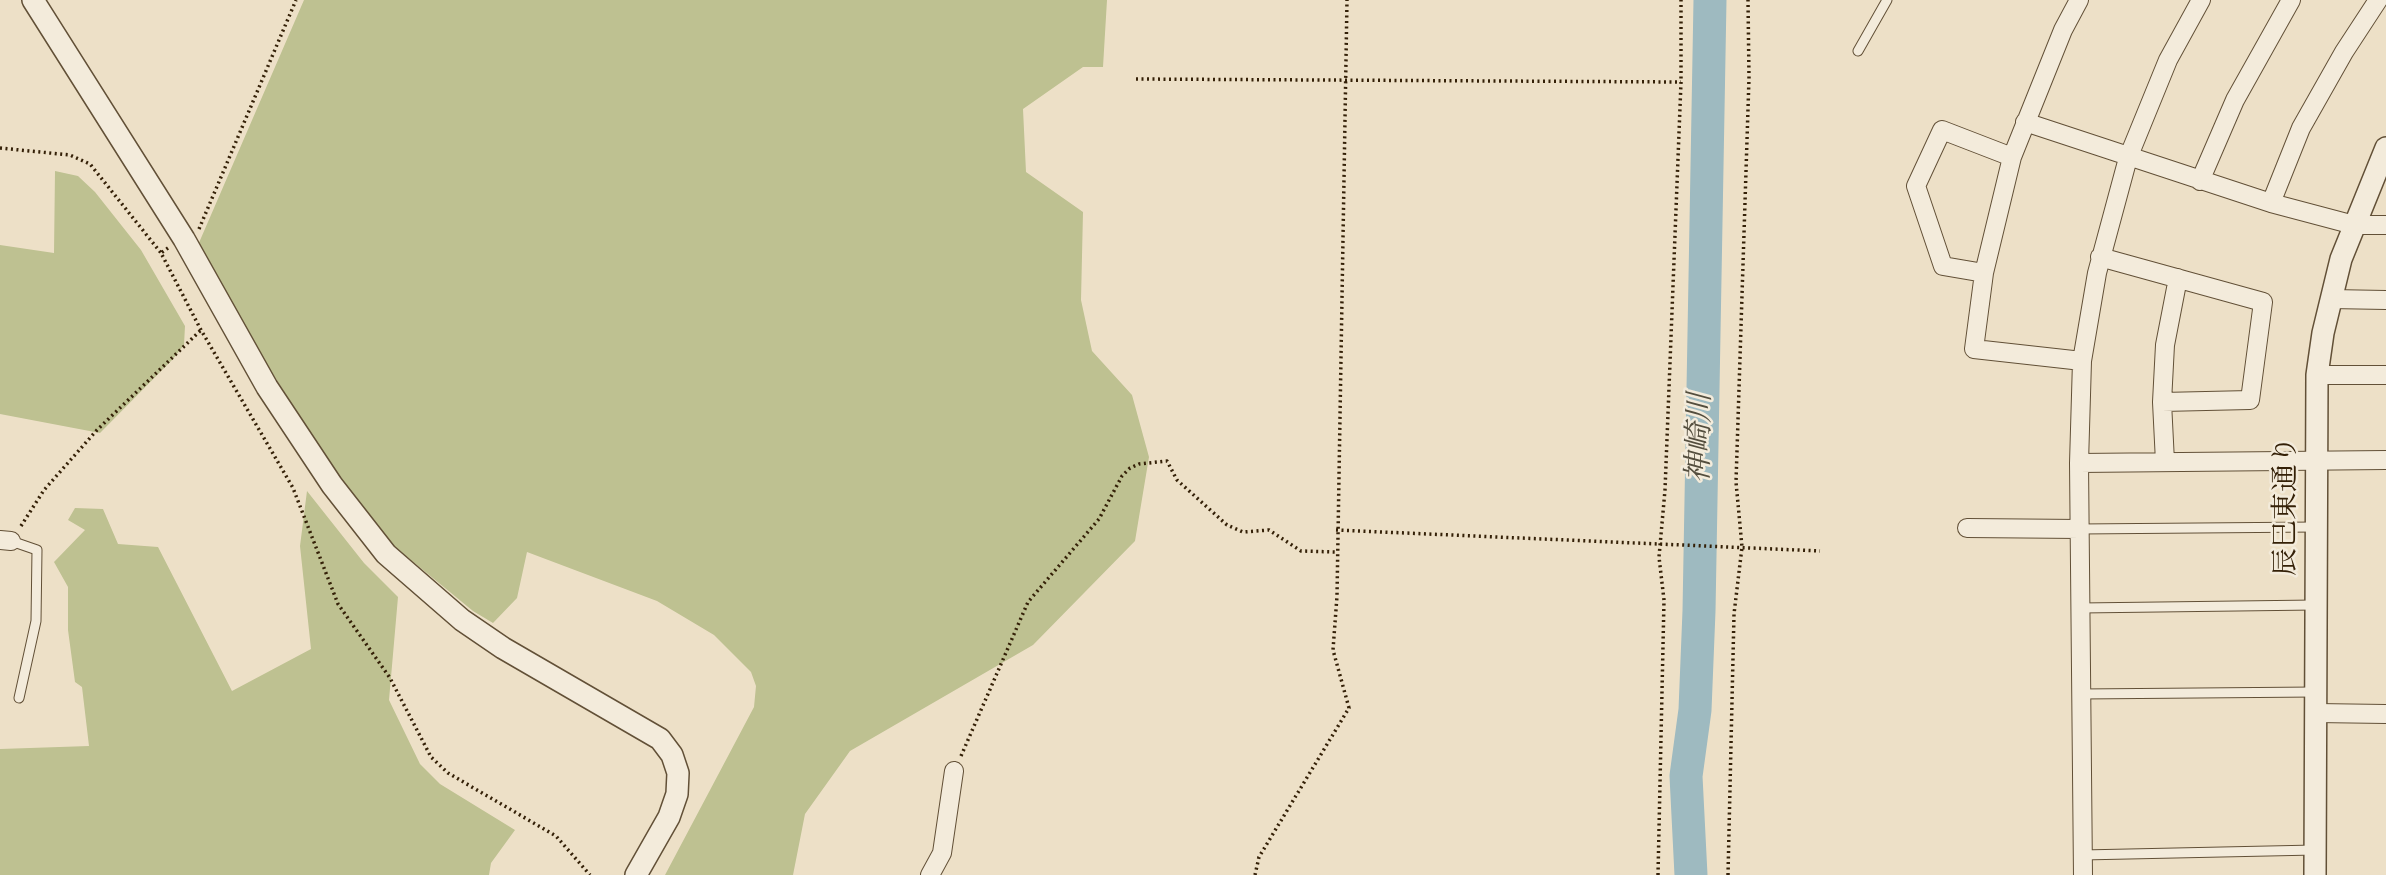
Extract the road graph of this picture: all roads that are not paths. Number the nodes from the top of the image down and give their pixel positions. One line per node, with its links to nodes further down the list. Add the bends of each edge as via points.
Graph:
1 (33, 0): 43 (street, via 184,239 267,387 386,554 462,620 660,739 672,755 678,773 677,794)
2 (1887, 0): 7 (lane)
3 (2079, 0): 8 (street)
4 (2201, 0): 11 (street, via 2168,60)
5 (2291, 0): 12 (street, via 2235,100)
6 (2378, 0): 13 (street, via 2301,128)
7 (1858, 51)
8 (2025, 122): 10 (street); 11 (street)
9 (2385, 150): 14 (street, 辰巳東通り)
10 (2012, 157): 17 (street); 17 (street, via 1942,130 1916,186 1943,266)
11 (2127, 158): 12 (street); 16 (street)
12 (2200, 181): 13 (street)
13 (2271, 203): 14 (street)
14 (2354, 225): 15 (street); 19 (street, 辰巳東通り)
15 (2386, 225)
16 (2100, 257): 18 (street); 21 (street)
17 (1984, 273): 21 (street, via 1974,349)
18 (2178, 278): 24 (street, via 2165,345); 24 (street, via 2263,302 2249,400)
19 (2331, 299): 20 (street); 22 (street, 辰巳東通り)
20 (2386, 300)
21 (2082, 361): 28 (street)
22 (2318, 375): 23 (street); 26 (street, 辰巳東通り)
23 (2386, 375)
24 (2162, 401): 27 (street)
25 (2386, 460): 26 (street)
26 (2316, 461): 27 (street); 29 (street, 辰巳東通り)
27 (2165, 462): 28 (street)
28 (2079, 463): 31 (street)
29 (2316, 527): 31 (lane); 33 (street, 辰巳東通り)
30 (1967, 528): 31 (street)
31 (2080, 529): 34 (street)
32 (6, 541): 37 (lane, via 37,550 36,621)
33 (2315, 605): 34 (lane); 35 (street, 辰巳東通り)
34 (2081, 608): 36 (street)
35 (2315, 691): 36 (lane); 38 (street, 辰巳東通り)
36 (2081, 694): 42 (street)
37 (19, 698)
38 (2316, 713): 39 (street); 41 (street, 辰巳東通り)
39 (2386, 714)
40 (954, 771): 44 (street, via 942,853)
41 (2315, 850): 42 (lane); 46 (street, 辰巳東通り)
42 (2082, 855): 45 (street)
43 (636, 875)
44 (930, 875)
45 (2082, 875)
46 (2315, 875)

